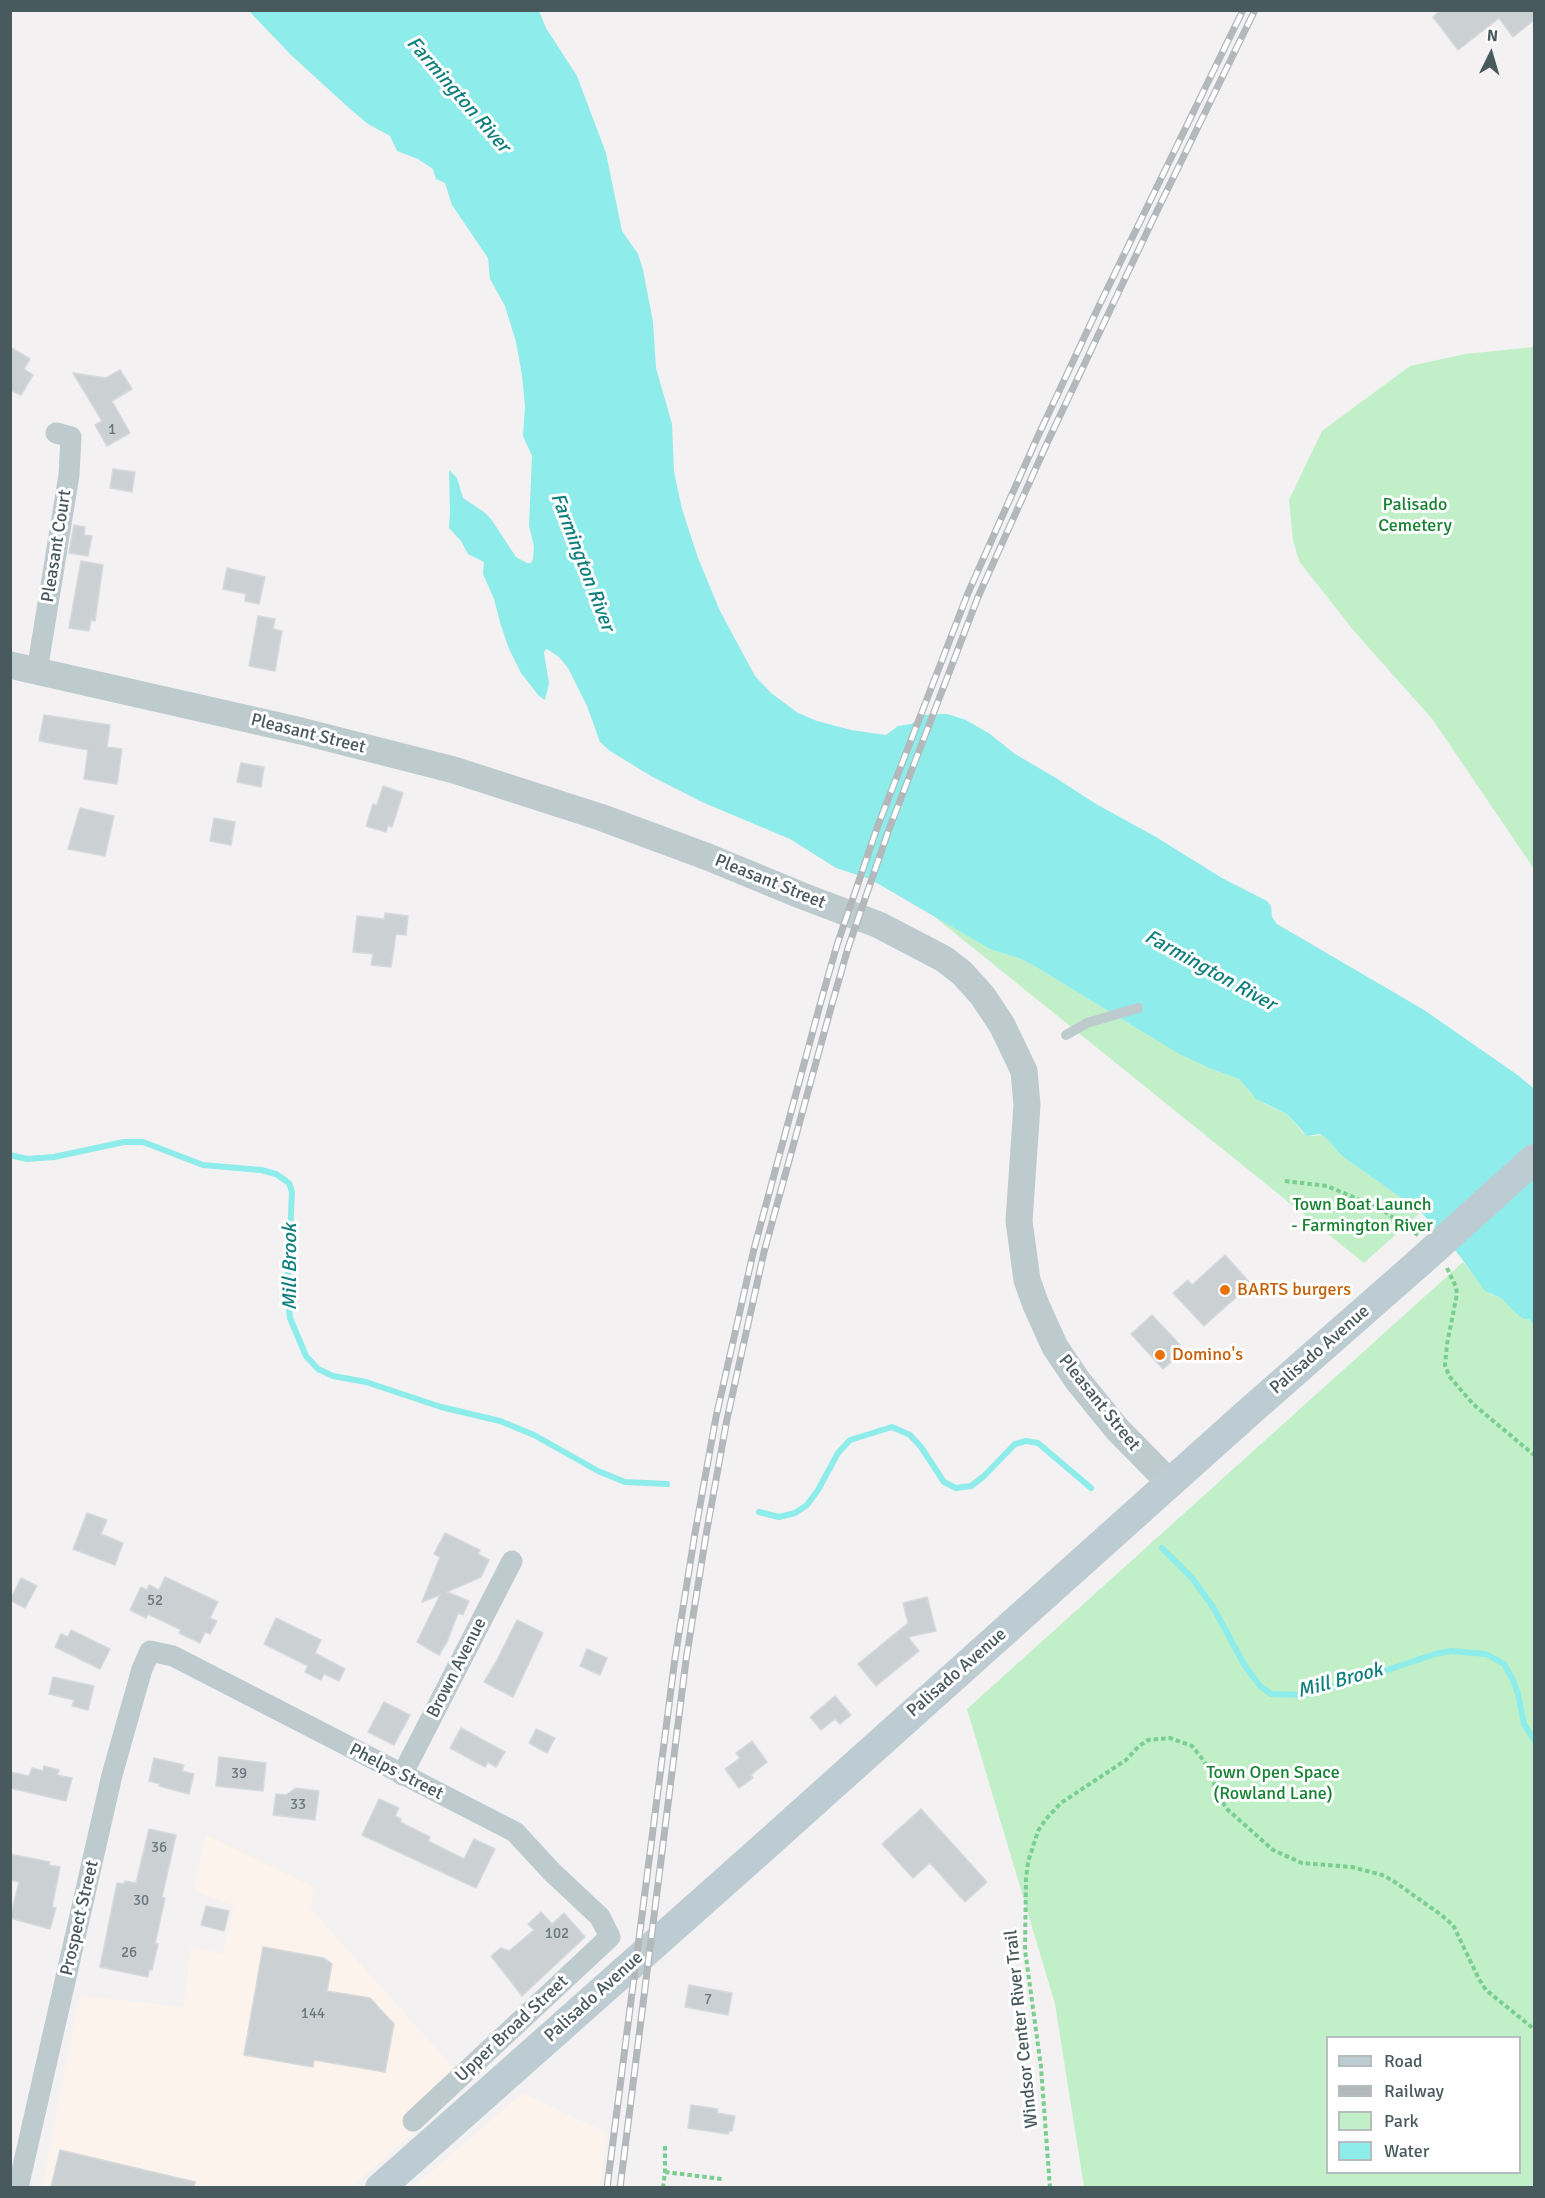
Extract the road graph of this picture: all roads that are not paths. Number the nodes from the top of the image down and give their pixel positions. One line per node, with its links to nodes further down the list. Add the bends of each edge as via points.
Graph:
1 (56, 433): 3 (street, Pleasant Court, via 71,437 69,475)
2 (10, 665): 3 (street, Pleasant Street)
3 (37, 671): 7 (street, Pleasant Street, via 454,770 708,857 879,925 944,959 982,995 1024,1071 1027,1105 1018,1221 1027,1280 1036,1305 1055,1347 1078,1380 1117,1429)
4 (1138, 1008): 5 (lane, via 1087,1023)
5 (1066, 1035)
6 (1534, 1159): 7 (main road, Palisado Avenue, bridge)
7 (1170, 1483): 14 (main road, Palisado Avenue)
8 (512, 1561): 10 (street, Brown Avenue)
9 (150, 1651): 10 (street, Phelps Street, via 173,1656); 13 (street, Prospect Street, via 112,1775)
10 (402, 1775): 11 (street, Phelps Street, via 515,1832 600,1917)
11 (610, 1937): 12 (street, Upper Broad Street)
12 (413, 2121)
13 (18, 2187)
14 (380, 2187)

